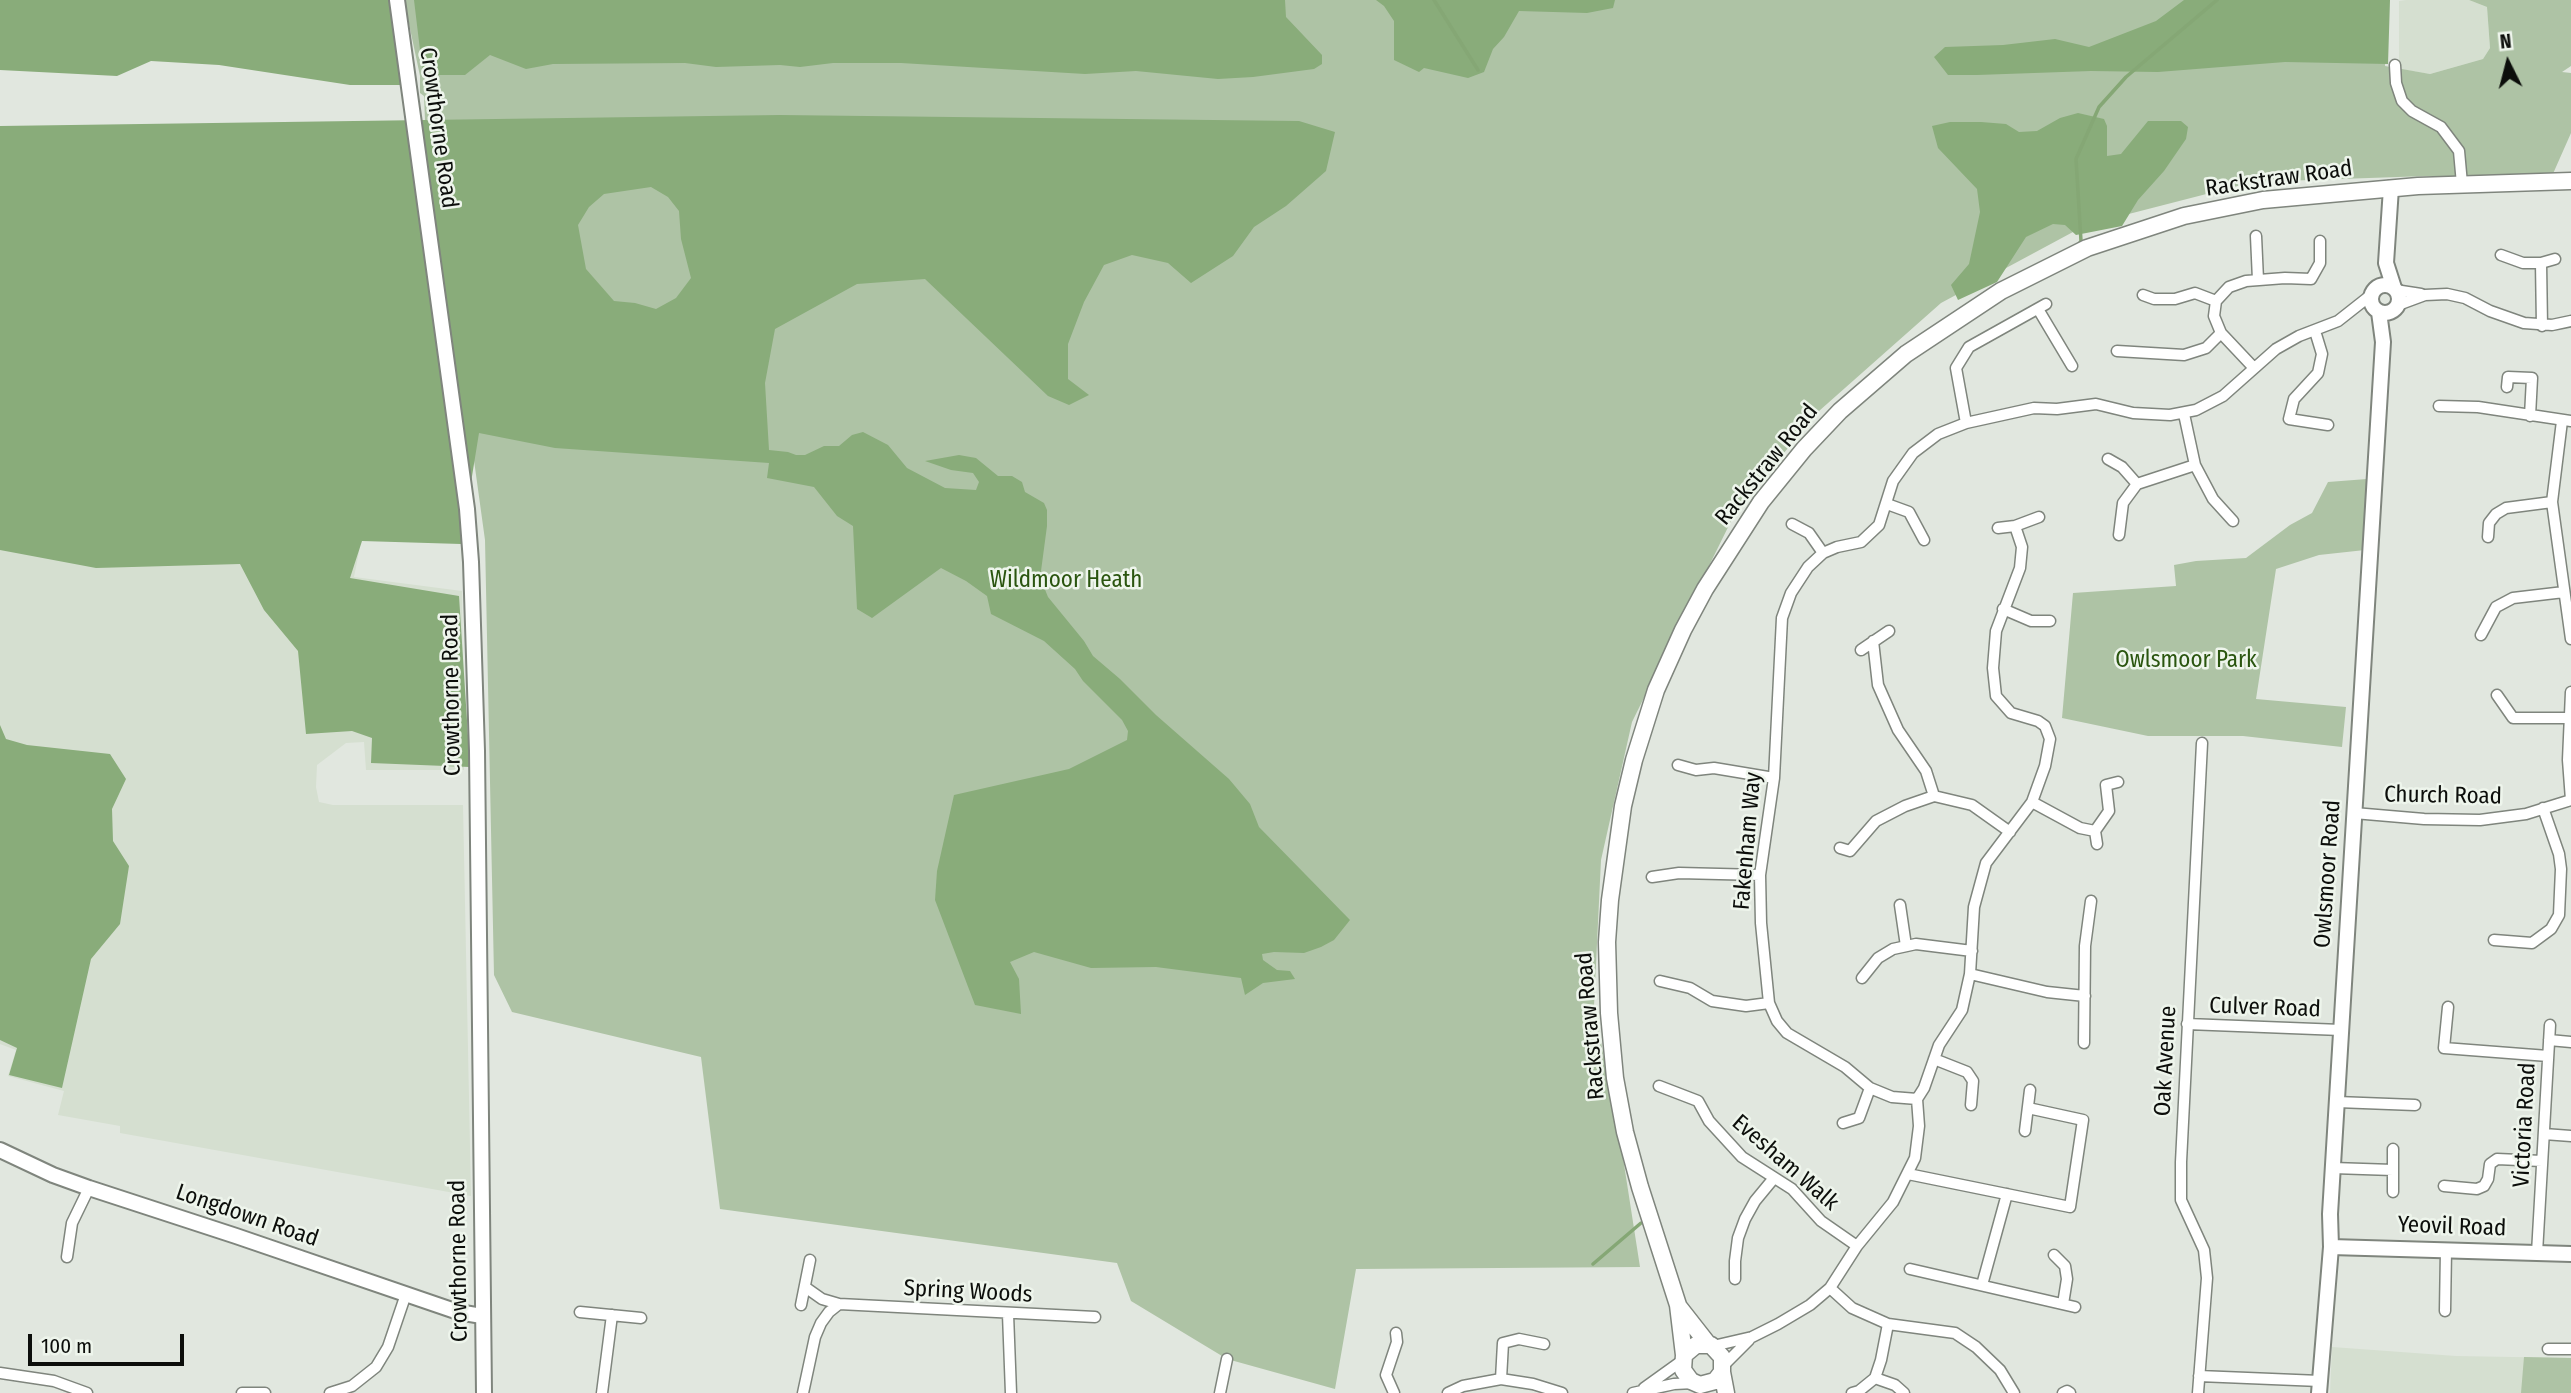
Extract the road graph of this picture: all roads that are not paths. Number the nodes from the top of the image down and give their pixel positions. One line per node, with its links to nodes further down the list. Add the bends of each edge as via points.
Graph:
1 (397, 0): 146 (street, Crowthorne Road, via 471,562)
2 (2395, 65): 4 (street, via 2402,101 2441,127 2459,151)
3 (2571, 181): 4 (main road, Rackstraw Road)
4 (2462, 184): 5 (main road, Rackstraw Road)
5 (2391, 188): 10 (street); 138 (main road, Rackstraw Road, via 2263,200 2184,216 2087,248 2017,282 1924,340 1848,404 1792,464 1727,552 1656,690 1623,806 1608,918 1609,1013 1619,1100 1640,1187)
6 (2256, 236): 12 (street)
7 (2320, 241): 12 (street, via 2320,263 2311,279)
8 (2501, 254): 11 (street)
9 (2555, 259): 11 (street)
10 (2386, 263): 13 (street); 14 (street)
11 (2541, 263): 22 (street)
12 (2258, 280): 17 (street, via 2229,287)
13 (2394, 289): 14 (street, via 2385,285); 16 (street); 18 (street, via 2399,296)
14 (2372, 293): 19 (street, via 2371,304); 20 (street)
15 (2143, 295): 17 (street, via 2175,299 2195,293)
16 (2425, 295): 18 (street); 22 (street, via 2465,298 2490,311)
17 (2216, 301): 24 (street, via 2214,316)
18 (2396, 307): 19 (street, via 2387,313); 26 (street, Owlsmoor Road)
19 (2378, 311): 20 (street); 26 (street, Owlsmoor Road)
20 (2352, 312): 23 (street)
21 (2571, 321): 22 (street)
22 (2542, 326)
23 (2315, 331): 28 (street, via 2288,342); 35 (street, via 2322,354 2318,373 2294,399 2289,419)
24 (2221, 333): 25 (street, via 2206,348 2184,355); 28 (street)
25 (2118, 351)
26 (2382, 357): 70 (street, Owlsmoor Road)
27 (2072, 366): 34 (street, via 2042,307 1969,347 1956,368)
28 (2254, 368): 31 (street, via 2223,396)
29 (2507, 387): 32 (street, via 2508,377 2532,378)
30 (2439, 406): 32 (street)
31 (2184, 414): 34 (street, via 2133,412 2096,404 2034,408); 37 (street)
32 (2530, 416): 33 (street)
33 (2566, 421): 39 (street)
34 (1966, 422): 40 (street, via 1938,434 1913,453 1893,481)
35 (2328, 425)
36 (2108, 459): 38 (street)
37 (2195, 465): 38 (street); 42 (street, via 2213,499)
38 (2137, 484): 46 (street, via 2123,503)
39 (2552, 502): 47 (street, via 2506,508 2489,523); 50 (street)
40 (1887, 504): 48 (street, via 1909,512); 49 (street, via 1879,525 1861,542)
41 (2039, 517): 44 (street)
42 (2233, 521)
43 (1792, 524): 49 (street, via 1809,533)
44 (2015, 526): 45 (street); 52 (street, via 2022,547 2020,568)
45 (1998, 528)
46 (2119, 535)
47 (2488, 537)
48 (1924, 540)
49 (1823, 553): 64 (street, Fakenham Way, via 1791,593 1783,618)
50 (2566, 564): 51 (street)
51 (2564, 592): 55 (street, via 2513,598 2496,607); 56 (street)
52 (2003, 609): 53 (street, via 2031,621); 68 (street, via 1993,668 1996,696 2011,713 2045,726 2050,739)
53 (2050, 621)
54 (1889, 631): 57 (street)
55 (2481, 635)
56 (2571, 639)
57 (1872, 641): 58 (street); 66 (street, via 1878,685 1898,730 1926,771)
58 (1861, 650)
59 (2571, 692): 61 (street)
60 (2497, 695): 61 (street, via 2513,718)
61 (2569, 718): 67 (street)
62 (2203, 743): 90 (street, Oak Avenue)
63 (1678, 765): 64 (street)
64 (1774, 778): 75 (street, Fakenham Way)
65 (2118, 782): 71 (street, via 2106,785 2109,811)
66 (1934, 796): 72 (street, via 1972,805); 74 (street, via 1876,821 1850,851)
67 (2571, 800): 69 (street, Church Road)
68 (2032, 802): 71 (street, via 2080,828); 72 (street)
69 (2543, 808): 70 (street, Church Road, via 2480,820); 79 (street, via 2560,854)
70 (2354, 813): 92 (street, Owlsmoor Road)
71 (2095, 831): 73 (street)
72 (2010, 832): 83 (street, via 1986,863 1974,907)
73 (2097, 844)
74 (1840, 848)
75 (1760, 875): 76 (street); 88 (street, Fakenham Way)
76 (1652, 877)
77 (2091, 901): 87 (street)
78 (1900, 905): 82 (street)
79 (2559, 915): 80 (street); 81 (street, via 2551,929 2532,943)
80 (2571, 915)
81 (2494, 940)
82 (1906, 946): 83 (street); 85 (street, via 1878,958)
83 (1972, 951): 84 (street)
84 (1970, 974): 87 (street); 97 (street, via 1962,1010)
85 (1862, 978)
86 (1660, 981): 88 (street, via 1689,988 1712,1001 1746,1006)
87 (2085, 996): 95 (street)
88 (1769, 1003): 99 (street, Fakenham Way, via 1787,1033)
89 (2448, 1007): 96 (street, via 2444,1048)
90 (2187, 1024): 92 (street, Culver Road); 160 (street, Oak Avenue, via 2181,1200 2204,1250 2207,1278)
91 (2550, 1025): 93 (street, Victoria Road)
92 (2342, 1030): 102 (street, Owlsmoor Road)
93 (2549, 1040): 94 (street, Victoria Road); 96 (street, Victoria Road)
94 (2571, 1042)
95 (2084, 1043)
96 (2548, 1056): 108 (street, Victoria Road)
97 (1934, 1059): 101 (street); 103 (street, via 1967,1072 1973,1081)
98 (1659, 1086): 116 (street, Evesham Walk, via 1698,1101 1723,1138)
99 (1871, 1088): 101 (street, Fakenham Way, via 1892,1097); 106 (street, via 1859,1118)
100 (2031, 1090): 105 (street)
101 (1917, 1099): 115 (street, via 1918,1140)
102 (2337, 1102): 104 (street); 113 (street, Owlsmoor Road)
103 (1971, 1105)
104 (2414, 1105)
105 (2028, 1108): 107 (street); 120 (street, via 2082,1120 2070,1207)
106 (1843, 1123)
107 (2025, 1131)
108 (2544, 1134): 109 (street); 112 (street, Victoria Road)
109 (2571, 1136)
110 (2393, 1149): 114 (street)
111 (0, 1150): 118 (street, Longdown Road)
112 (2542, 1161): 117 (street, via 2497,1159 2490,1164 2484,1186); 124 (street, Victoria Road)
113 (2333, 1168): 114 (street); 122 (street, Owlsmoor Road)
114 (2393, 1170): 119 (street)
115 (1908, 1174): 120 (street); 121 (street, via 1893,1202)
116 (1774, 1178): 121 (street, Evesham Walk); 130 (street, via 1755,1201 1742,1229)
117 (2444, 1186)
118 (89, 1188): 127 (street, via 72,1223); 134 (street, Longdown Road)
119 (2393, 1192)
120 (2007, 1194): 131 (street)
121 (1857, 1246): 133 (street)
122 (2331, 1247): 123 (street, Yeovil Road); 164 (street, Owlsmoor Road)
123 (2446, 1250): 124 (street, Yeovil Road); 141 (street)
124 (2537, 1253): 125 (street, Yeovil Road)
125 (2571, 1254)
126 (2054, 1255): 137 (street, via 2065,1266)
127 (67, 1258)
128 (810, 1261): 132 (street)
129 (1910, 1269): 131 (street)
130 (1735, 1279)
131 (1982, 1285): 137 (street)
132 (805, 1287): 135 (street, Spring Woods); 139 (street)
133 (1830, 1288): 149 (street, via 1852,1308); 151 (street, via 1810,1306)
134 (406, 1294): 146 (street, Longdown Road); 169 (street, via 376,1367 352,1386)
135 (822, 1299): 136 (street, Spring Woods); 145 (street)
136 (839, 1304): 143 (street, Spring Woods); 145 (street)
137 (2063, 1304): 140 (street)
138 (1678, 1305): 153 (main road, Rackstraw Road); 156 (main road, Rackstraw Road)
139 (801, 1306)
140 (2075, 1307)
141 (2445, 1311)
142 (580, 1312): 144 (street)
143 (1008, 1314): 147 (street, Spring Woods); 173 (street)
144 (612, 1315): 148 (street); 171 (street)
145 (825, 1315): 172 (street, via 815,1337)
146 (482, 1316): 170 (street, Crowthorne Road)
147 (1095, 1317)
148 (641, 1318)
149 (1888, 1324): 161 (street); 181 (street, via 1955,1333 2000,1370)
150 (1396, 1333): 175 (street, via 1386,1375)
151 (1752, 1337): 153 (street); 158 (street)
152 (1544, 1344): 162 (street, via 1519,1339 1503,1343)
153 (1711, 1345): 156 (main road, via 1692,1346); 158 (main road, via 1721,1354)
154 (2548, 1349): 155 (street)
155 (2571, 1349)
156 (1684, 1357): 163 (main road, via 1685,1373); 165 (street)
157 (1227, 1359): 174 (street)
158 (1723, 1368): 163 (main road, via 1712,1383); 178 (main road)
159 (0, 1373): 166 (street, via 54,1381)
160 (2199, 1376): 164 (street); 184 (street, Oak Avenue)
161 (1875, 1378): 179 (street); 180 (street)
162 (1501, 1379): 176 (street); 177 (street)
163 (1701, 1387): 165 (street)
164 (2320, 1387)
165 (1637, 1392)
166 (88, 1393)
167 (242, 1393): 168 (street)
168 (265, 1393)
169 (330, 1393)
170 (484, 1393)
171 (602, 1393)
172 (803, 1393)
173 (1011, 1393)
174 (1220, 1393)
175 (1394, 1393)
176 (1448, 1393)
177 (1562, 1393)
178 (1726, 1393)
179 (1853, 1393)
180 (1903, 1393)
181 (2014, 1393)
182 (2063, 1393): 183 (street)
183 (2070, 1393)
184 (2198, 1393)

